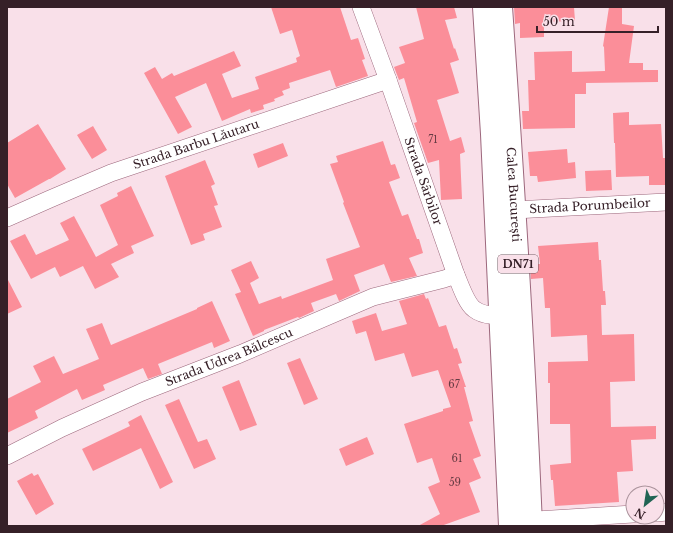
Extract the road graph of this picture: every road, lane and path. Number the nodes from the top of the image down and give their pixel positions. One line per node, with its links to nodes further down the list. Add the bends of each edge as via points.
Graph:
1 (361, 7): 4 (street, Strada Sârbilor)
2 (484, 7): 9 (main road, Calea București / DN71, via 492,134)
3 (501, 7): 6 (main road, Calea București / DN71)
4 (388, 80): 7 (street, Strada Barbu Lăutaru, via 111,173); 8 (street, Strada Sârbilor)
5 (666, 202): 6 (street, Strada Porumbeilor)
6 (514, 210): 9 (main road, Calea București / DN71)
7 (7, 218)
8 (456, 275): 9 (street, Strada Sârbilor, via 473,308 483,314); 10 (street, Strada Udrea Bălcescu, via 373,297 240,354 142,392)
9 (510, 315): 12 (main road, Calea București / DN71)
10 (7, 456)
11 (625, 515): 12 (street)
12 (520, 524)

